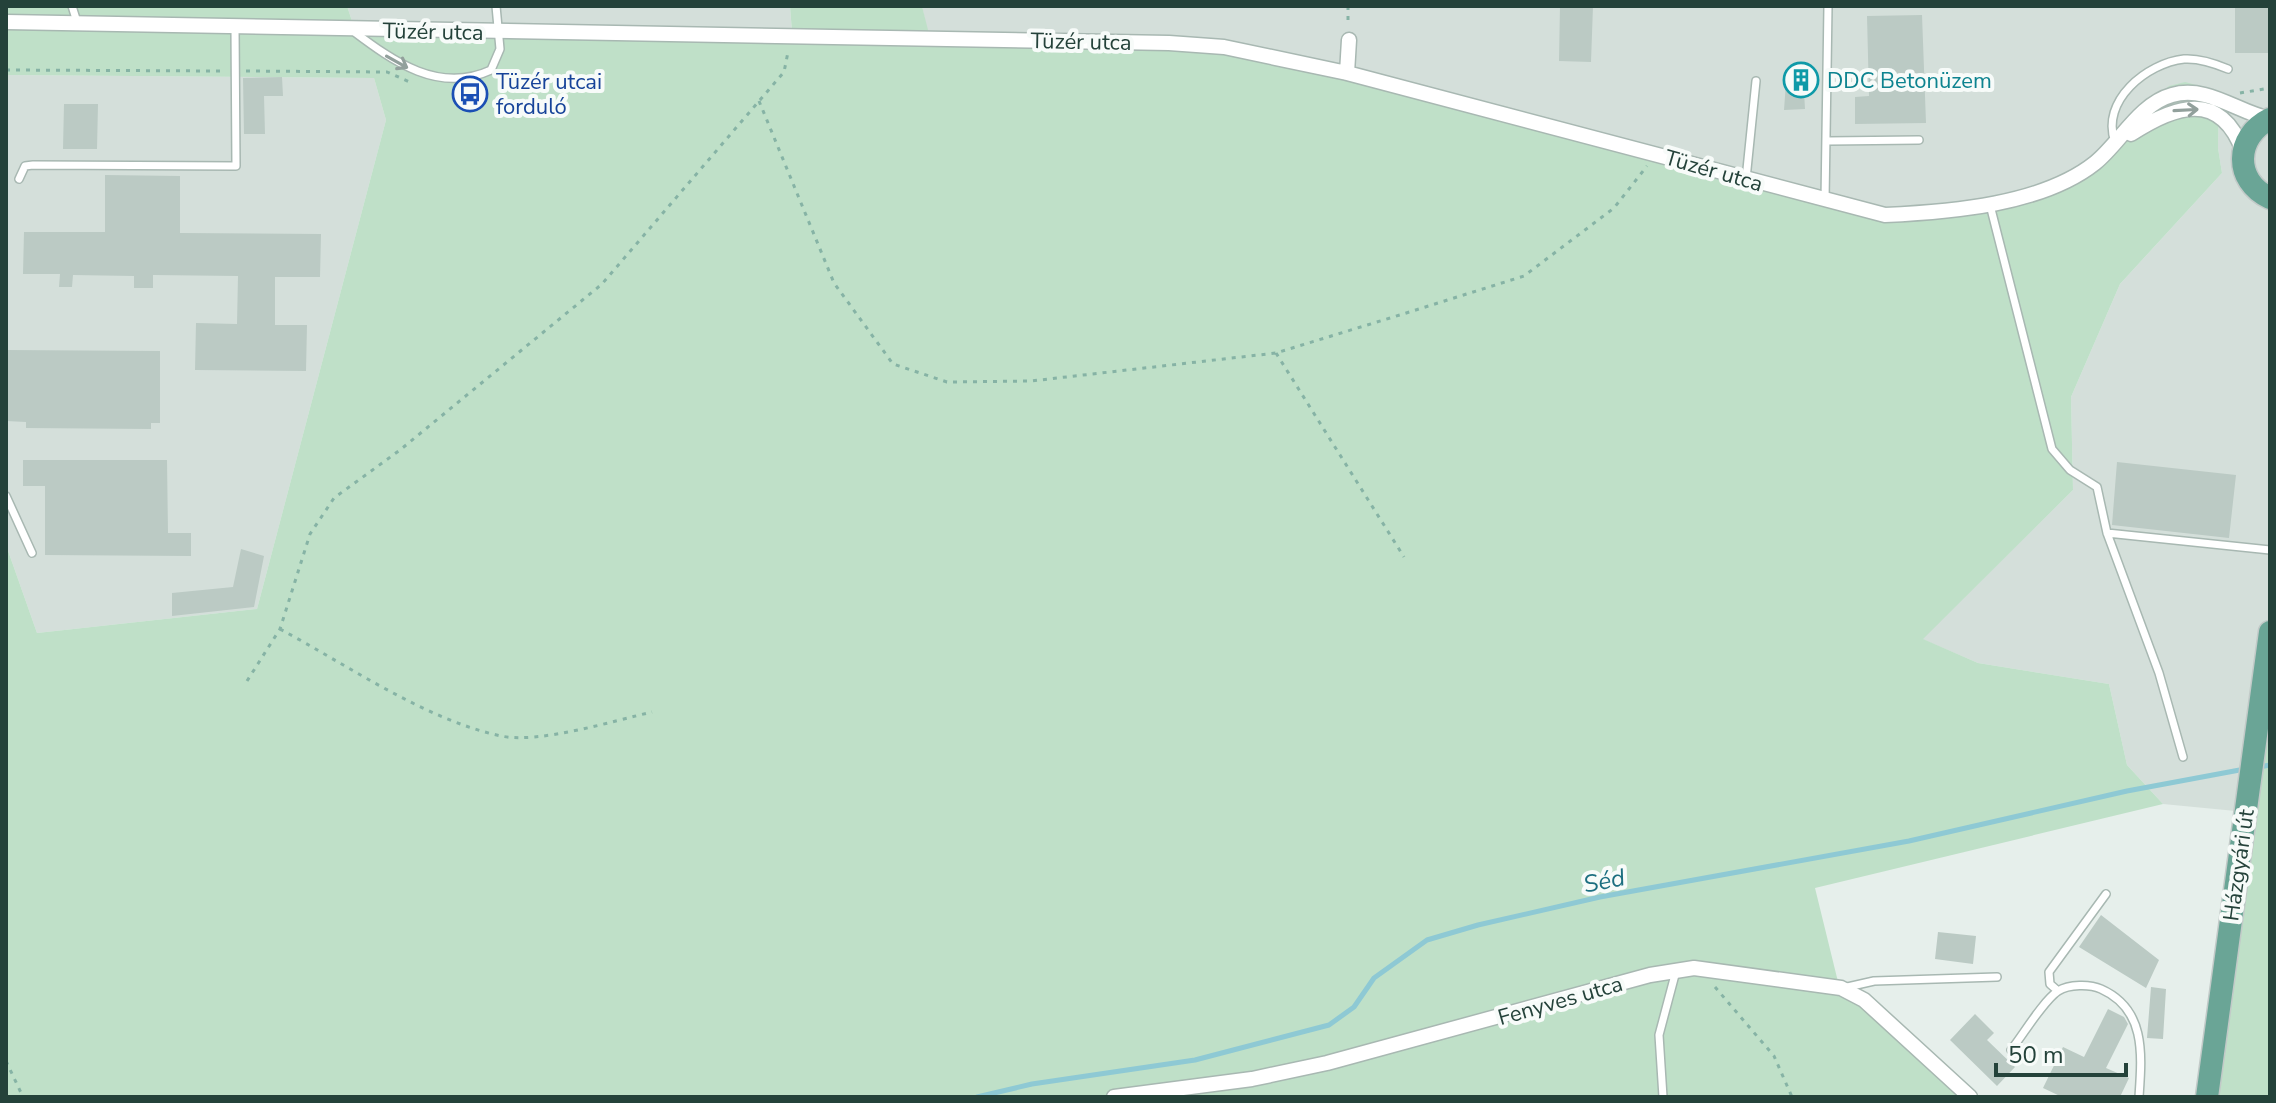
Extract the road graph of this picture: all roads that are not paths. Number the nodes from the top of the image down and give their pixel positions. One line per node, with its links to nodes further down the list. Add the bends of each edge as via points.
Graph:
1 (72, 6): 5 (lane)
2 (496, 6): 8 (lane)
3 (1828, 6): 15 (lane)
4 (6, 22): 5 (street, Tüzér utca)
5 (77, 22): 6 (street, Tüzér utca)
6 (235, 27): 7 (street, Tüzér utca); 18 (lane, via 236,166 25,166)
7 (351, 29): 8 (street, Tüzér utca); 8 (lane, one-way to 8, via 391,60 451,80 491,70 500,49)
8 (498, 32): 11 (street, Tüzér utca, via 1169,43 1224,47)
9 (1349, 40): 11 (street)
10 (2228, 69): 16 (lane, via 2185,59 2145,75 2118,100 2112,123)
11 (1347, 73): 19 (street, Tüzér utca)
12 (1756, 81): 19 (lane)
13 (2270, 119): 16 (street, Tüzér utca, via 2206,94 2173,94 2151,106); 17 (main road, via 2252,131)
14 (1919, 140): 15 (lane)
15 (1828, 141): 21 (lane)
16 (2117, 143): 17 (street, Tüzér utca, one-way to 17, via 2167,112 2191,108 2222,119); 22 (street, Tüzér utca, via 2081,173)
17 (2243, 151): 20 (main road, via 2244,169)
18 (19, 179)
19 (1746, 179): 21 (street, Tüzér utca)
20 (2266, 199)
21 (1825, 202): 22 (street, Tüzér utca, via 1885,215)
22 (1990, 203): 24 (lane, via 2052,449 2070,470 2097,487)
23 (6, 496): 26 (lane)
24 (2107, 533): 25 (lane); 28 (lane, via 2159,673)
25 (2270, 550)
26 (32, 553)
27 (2270, 632): 39 (main road, Házgyári út)
28 (2183, 757)
29 (2106, 894): 33 (lane, via 2049,972 2050,984)
30 (1676, 971): 32 (street, Fenyves utca, via 1694,968); 35 (street, Fenyves utca, via 1327,1063); 36 (lane, via 1659,1035)
31 (1997, 977): 32 (lane, via 1874,981)
32 (1841, 988): 37 (street, Fenyves utca, via 1864,1000)
33 (2058, 991): 34 (lane); 38 (lane, via 2097,987 2130,1008 2141,1069)
34 (2011, 1050)
35 (1114, 1097)
36 (1663, 1097)
37 (1970, 1097)
38 (2139, 1097)
39 (2207, 1097)

